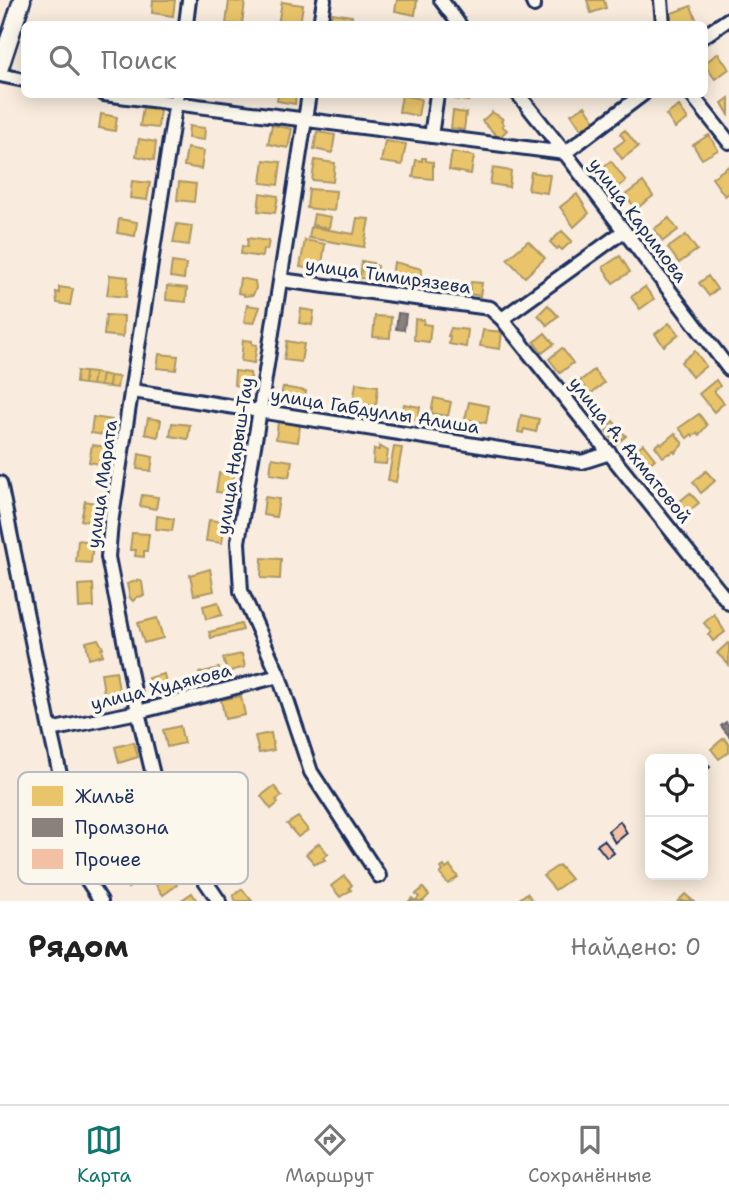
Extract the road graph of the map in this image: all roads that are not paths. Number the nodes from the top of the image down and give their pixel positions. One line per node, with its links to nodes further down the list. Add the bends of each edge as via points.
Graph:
1 (22, 0): 12 (main road)
2 (190, 0): 7 (street)
3 (324, 0): 8 (street)
4 (440, 0): 9 (street)
5 (661, 0): 10 (street)
6 (729, 19): 11 (street)
7 (186, 21)
8 (320, 21)
9 (453, 21)
10 (663, 21)
11 (708, 34)
12 (0, 67)
13 (0, 75): 14 (street)
14 (21, 79)
15 (308, 98): 21 (street, улица Нарыш-Тау)
16 (436, 98): 22 (street)
17 (521, 98): 24 (street, улица Каримова)
18 (638, 98): 24 (street)
19 (694, 98): 23 (street)
20 (176, 99): 21 (street); 29 (street, улица Марата)
21 (305, 120): 22 (street); 26 (street, улица Нарыш-Тау)
22 (431, 136): 24 (street)
23 (729, 142)
24 (565, 153): 25 (street, улица Каримова)
25 (624, 231): 27 (street); 28 (street, улица Каримова)
26 (281, 280): 27 (street, улица Тимирязева, via 490,308); 30 (street, улица Нарыш-Тау)
27 (502, 319): 31 (street, улица А. Ахматовой)
28 (729, 369)
29 (133, 391): 30 (street, улица Габдуллы Алиша); 35 (street, улица Марата, via 108,557)
30 (260, 410): 31 (street, улица Габдуллы Алиша, via 582,462); 34 (street, улица Нарыш-Тау, via 238,542 240,579 241,591)
31 (610, 453): 33 (street, улица А. Ахматовой)
32 (0, 483): 36 (street)
33 (729, 603)
34 (279, 676): 35 (street, улица Худякова); 39 (street, улица Нарыш-Тау, via 311,772)
35 (138, 712): 36 (street, улица Худякова); 38 (street, улица Марата)
36 (50, 730): 37 (street)
37 (59, 772)
38 (152, 772)
39 (379, 876)
40 (90, 884): 42 (street)
41 (207, 884): 43 (street, улица Марата)
42 (101, 901)
43 (219, 901)

